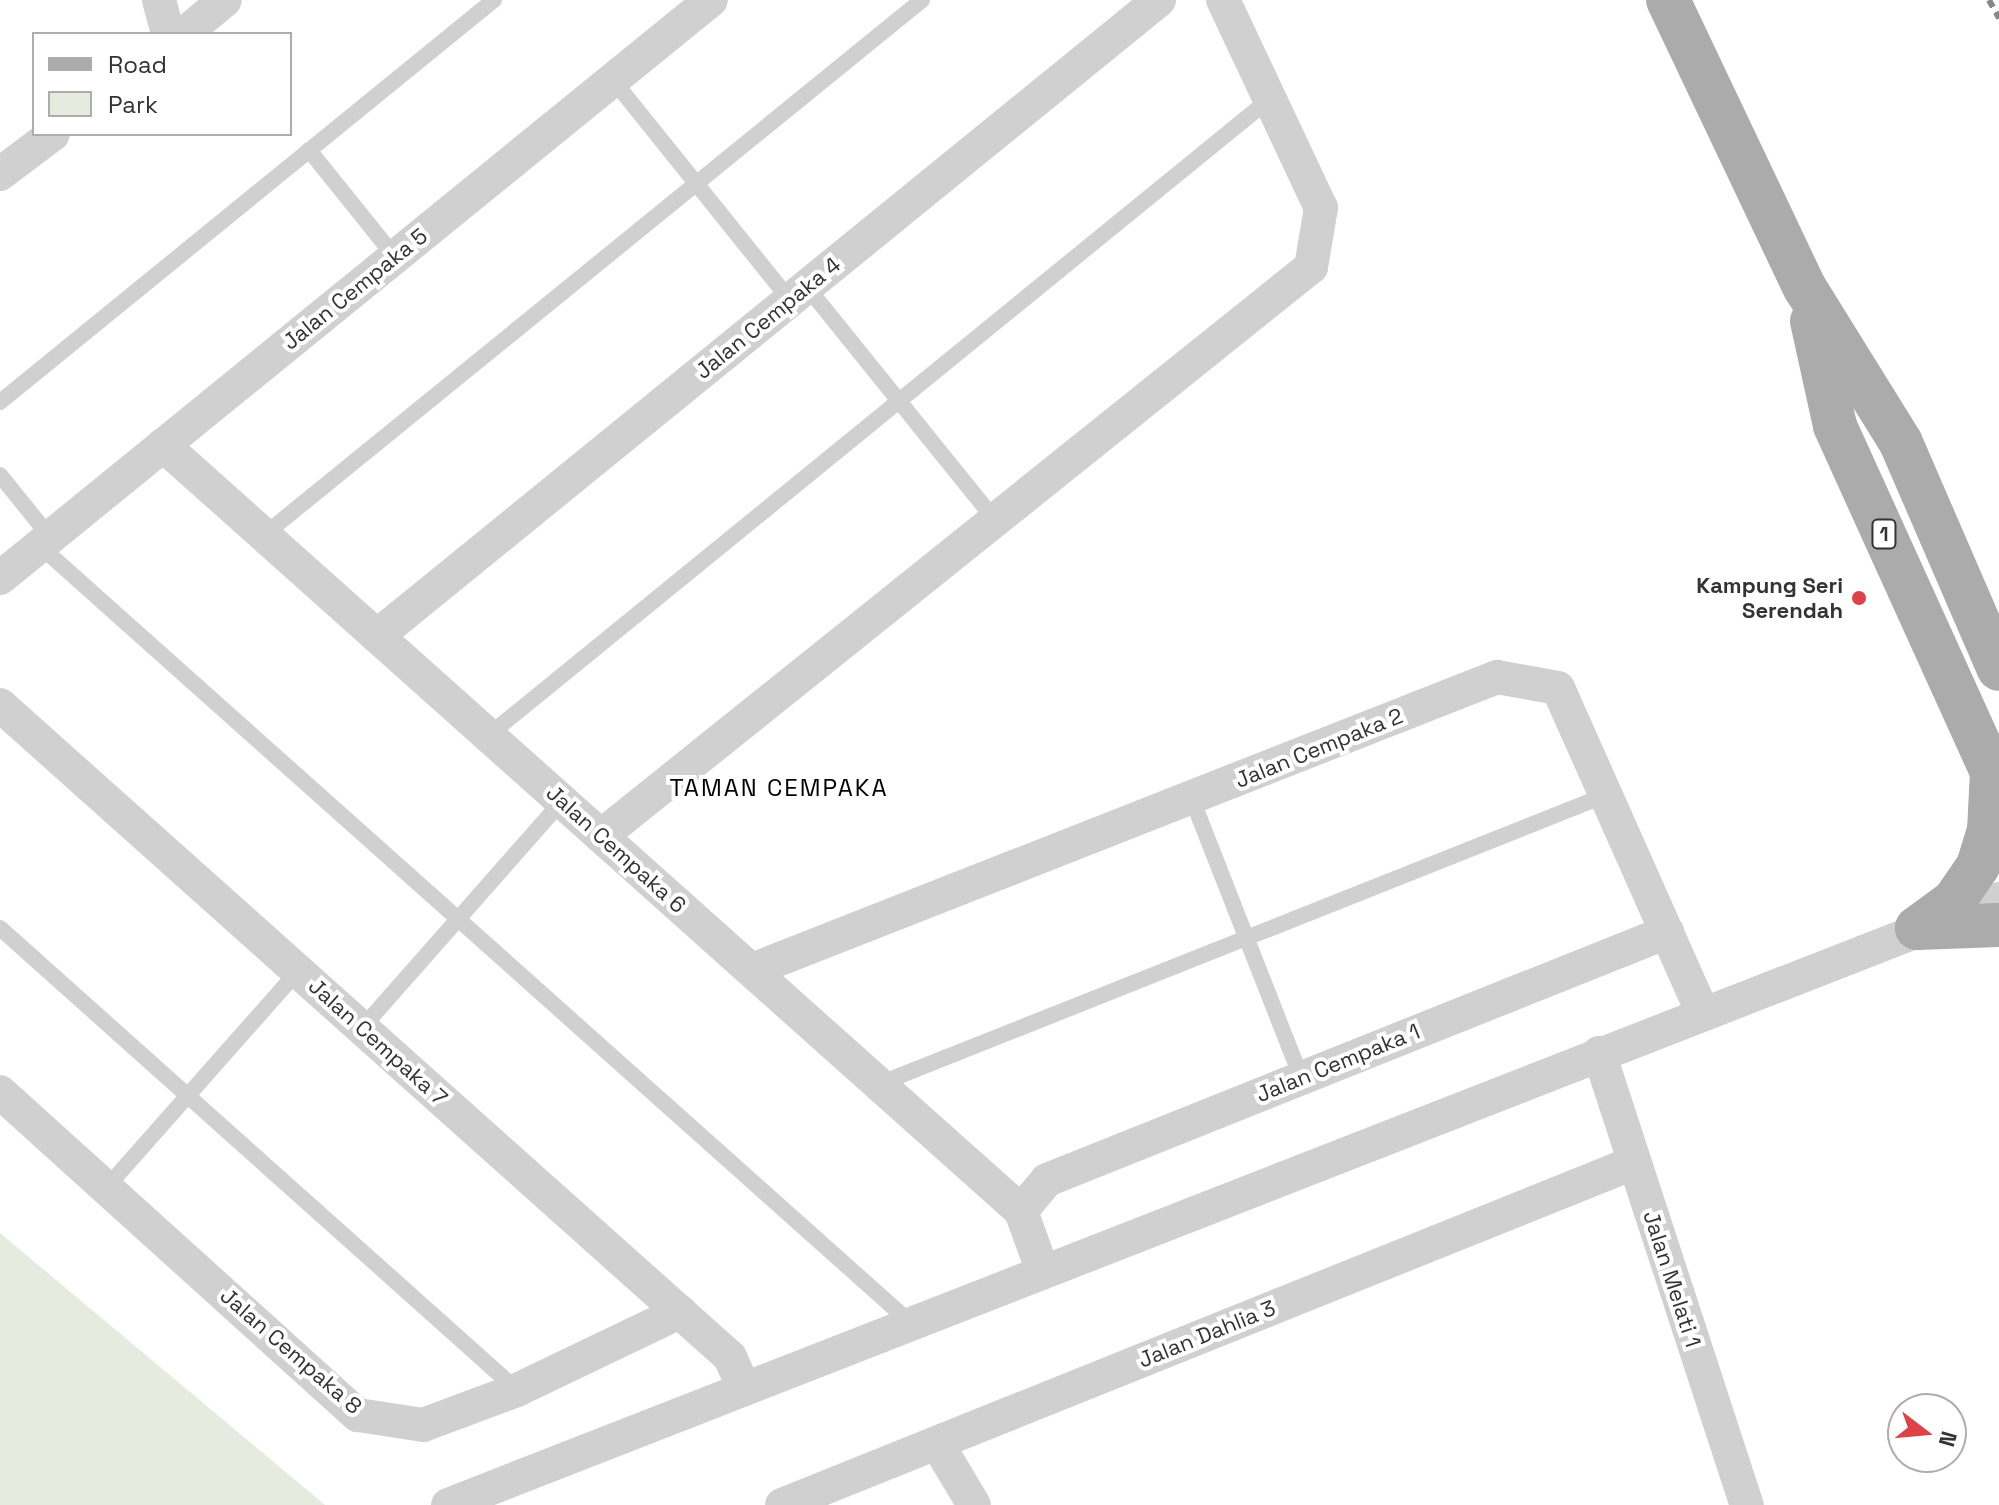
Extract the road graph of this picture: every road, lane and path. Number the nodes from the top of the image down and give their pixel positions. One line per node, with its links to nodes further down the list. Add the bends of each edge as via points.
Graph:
1 (159, 0): 9 (street)
2 (225, 0): 10 (street)
3 (494, 0): 14 (lane)
4 (711, 0): 11 (street, Jalan Cempaka 5)
5 (922, 0): 16 (lane)
6 (1159, 0): 19 (street, Jalan Cempaka 4)
7 (1223, 0): 12 (street)
8 (1668, 0): 18 (main road, 1)
9 (167, 32)
10 (186, 32)
11 (613, 80): 16 (lane); 17 (street, Jalan Cempaka 5)
12 (1271, 98): 20 (lane); 24 (street, via 1321,208 1311,267)
13 (50, 136): 15 (street)
14 (309, 150): 17 (lane); 21 (lane)
15 (0, 174)
16 (696, 184): 19 (lane); 25 (lane)
17 (395, 257): 22 (street, Jalan Cempaka 5)
18 (1805, 288): 29 (main road, 1, via 1901,443); 32 (main road, 1, via 1835,426)
19 (798, 293): 20 (lane); 28 (street, Jalan Cempaka 4)
20 (899, 401): 24 (lane); 31 (lane)
21 (0, 402)
22 (163, 445): 25 (street, Jalan Cempaka 6); 26 (street, Jalan Cempaka 5)
23 (0, 475): 26 (lane)
24 (995, 520): 36 (street)
25 (264, 535): 28 (street, Jalan Cempaka 6)
26 (45, 542): 27 (street, Jalan Cempaka 5); 38 (lane)
27 (0, 578)
28 (377, 636): 31 (street, Jalan Cempaka 6)
29 (1999, 669)
30 (0, 705): 45 (street, Jalan Cempaka 7)
31 (489, 735): 35 (street, Jalan Cempaka 6)
32 (1995, 779): 41 (main road, via 1989,831 1978,866 1954,901)
33 (1606, 795): 34 (street, Jalan Cempaka 2, via 1558,688 1497,677); 42 (street, Jalan Cempaka 2); 43 (lane)
34 (1192, 799): 43 (lane); 44 (street, Jalan Cempaka 2)
35 (562, 801): 36 (street, Jalan Cempaka 6); 38 (lane)
36 (601, 836): 44 (street, Jalan Cempaka 6)
37 (1999, 899): 41 (street)
38 (459, 919): 47 (lane); 58 (lane)
39 (1999, 925): 41 (main road)
40 (0, 928): 52 (lane)
41 (1917, 928): 46 (street)
42 (1667, 932): 46 (street, Jalan Cempaka 2); 49 (street, Jalan Cempaka 1)
43 (1247, 937): 49 (lane); 50 (lane)
44 (752, 970): 50 (street, Jalan Cempaka 6)
45 (298, 971): 47 (street, Jalan Cempaka 7); 52 (lane)
46 (1702, 1012): 48 (street)
47 (362, 1028): 57 (street, Jalan Cempaka 7)
48 (1599, 1053): 53 (street, Jalan Melati 1); 56 (street)
49 (1301, 1077): 55 (street, Jalan Cempaka 1, via 1047,1180)
50 (879, 1084): 55 (street, Jalan Cempaka 6)
51 (0, 1092): 54 (street, Jalan Cempaka 8)
52 (188, 1095): 54 (lane); 60 (lane)
53 (1633, 1163): 61 (street, Jalan Dahlia 3); 65 (street, Jalan Melati 1)
54 (106, 1188): 60 (street, Jalan Cempaka 8, via 358,1415 423,1425)
55 (1021, 1211): 56 (street, Jalan Cempaka 6)
56 (1043, 1272): 58 (street)
57 (680, 1312): 59 (street, Jalan Cempaka 7, via 730,1357); 60 (street, Jalan Cempaka 8)
58 (911, 1323): 59 (street)
59 (744, 1389): 62 (street)
60 (517, 1390)
61 (937, 1443): 63 (street, Jalan Dahlia 3); 64 (street)
62 (448, 1505)
63 (782, 1505)
64 (974, 1505)
65 (1747, 1505)

